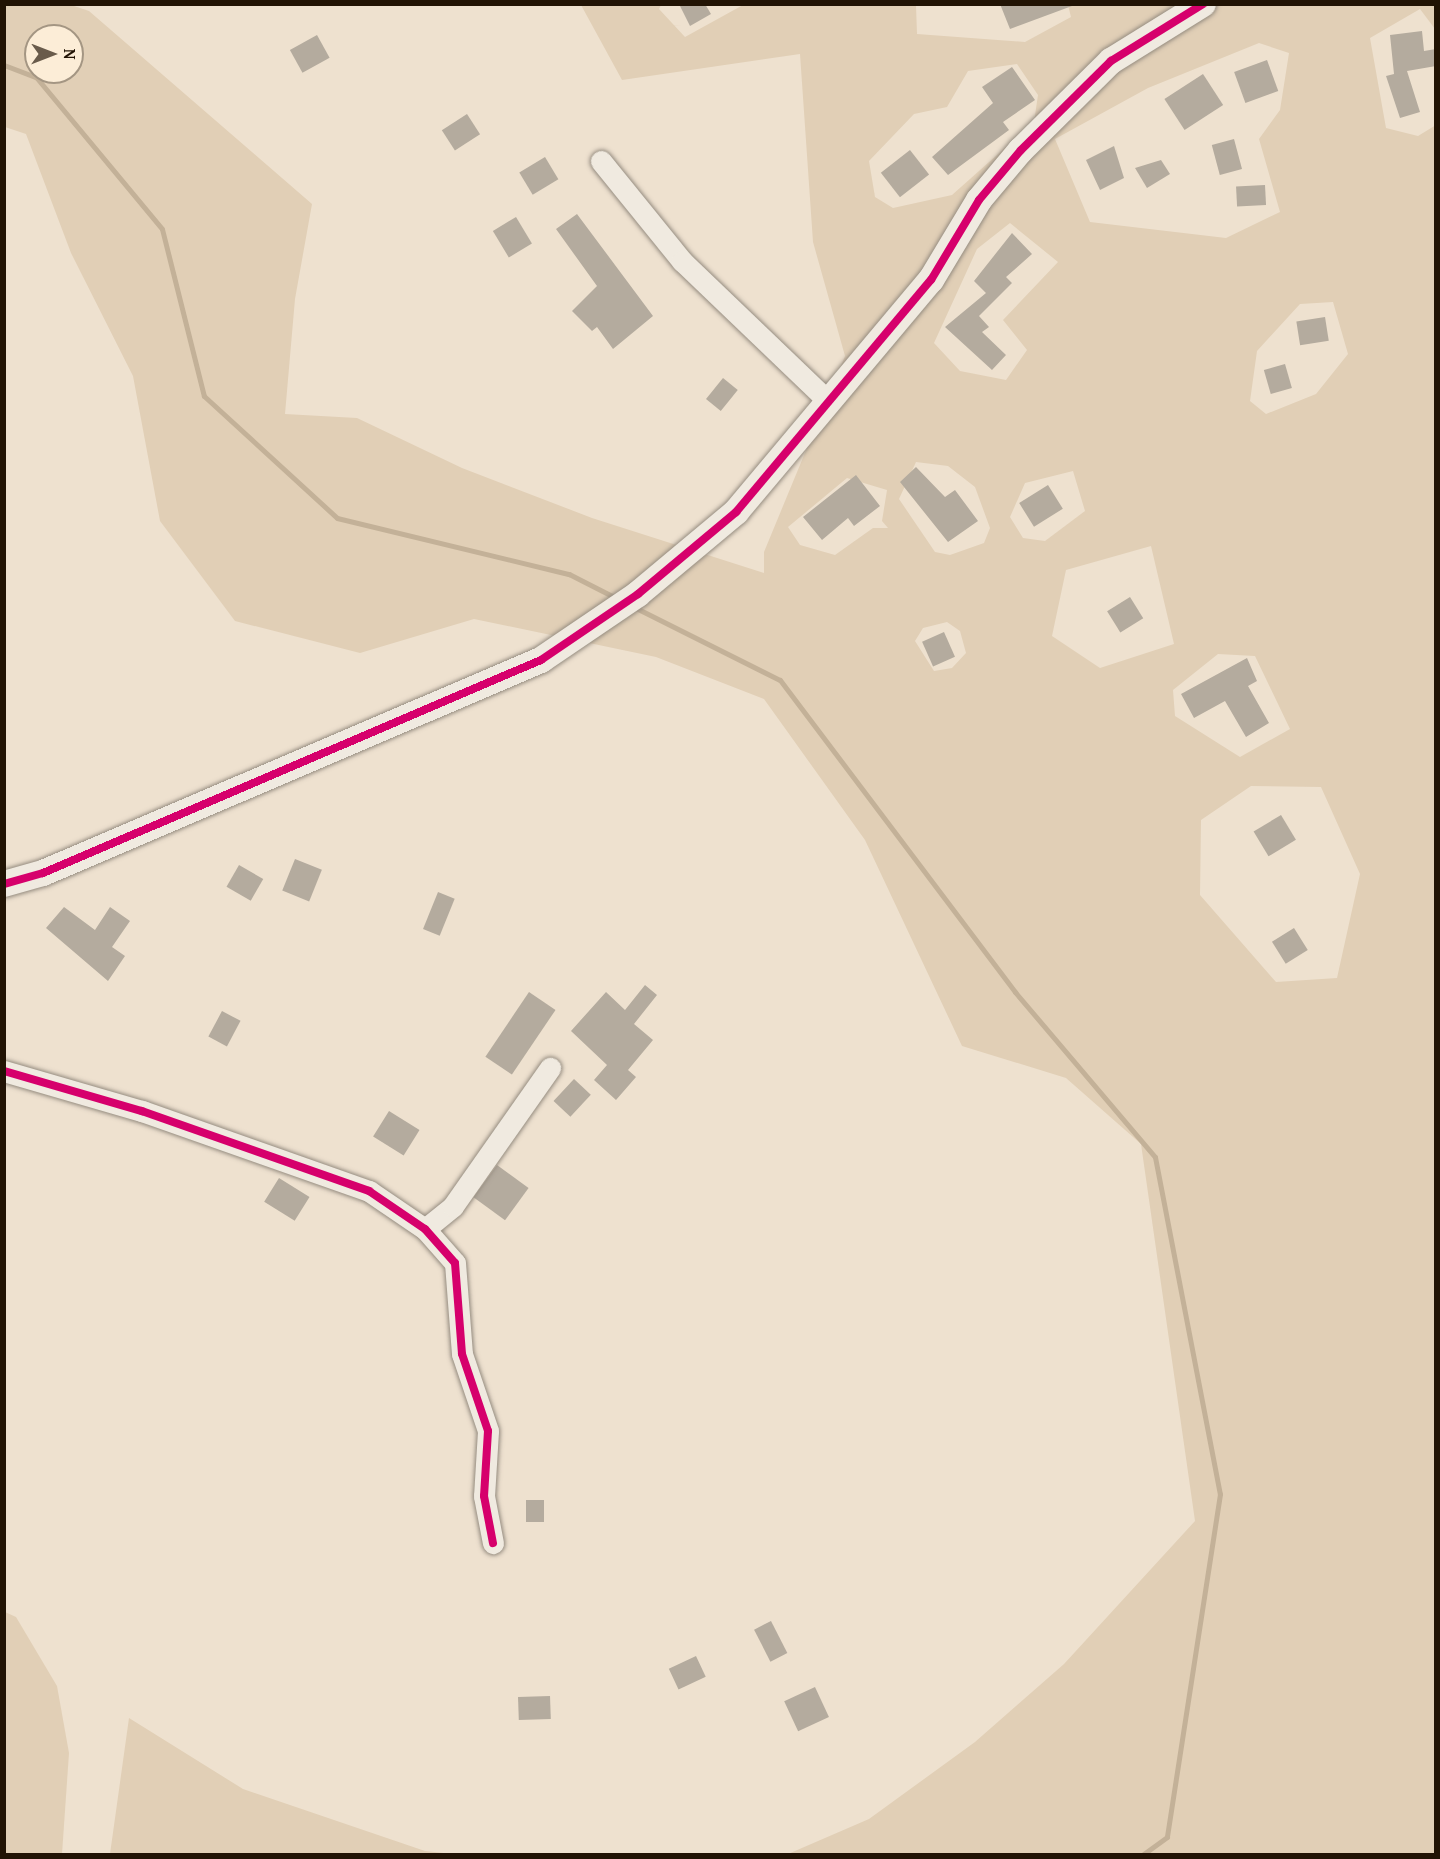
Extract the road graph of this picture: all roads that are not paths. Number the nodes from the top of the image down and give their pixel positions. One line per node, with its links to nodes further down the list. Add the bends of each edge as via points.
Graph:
1 (1203, 4): 3 (street, via 1111,61 1021,150 979,200 931,280)
2 (601, 161): 3 (street, via 682,261)
3 (826, 399): 4 (street, via 736,512 638,594 540,660 43,873)
4 (4, 884)
5 (550, 1068): 7 (street, via 453,1206)
6 (4, 1071): 7 (street, via 152,1115 369,1191)
7 (425, 1229): 8 (street, via 455,1263 462,1354 488,1431 484,1496)
8 (493, 1543)

